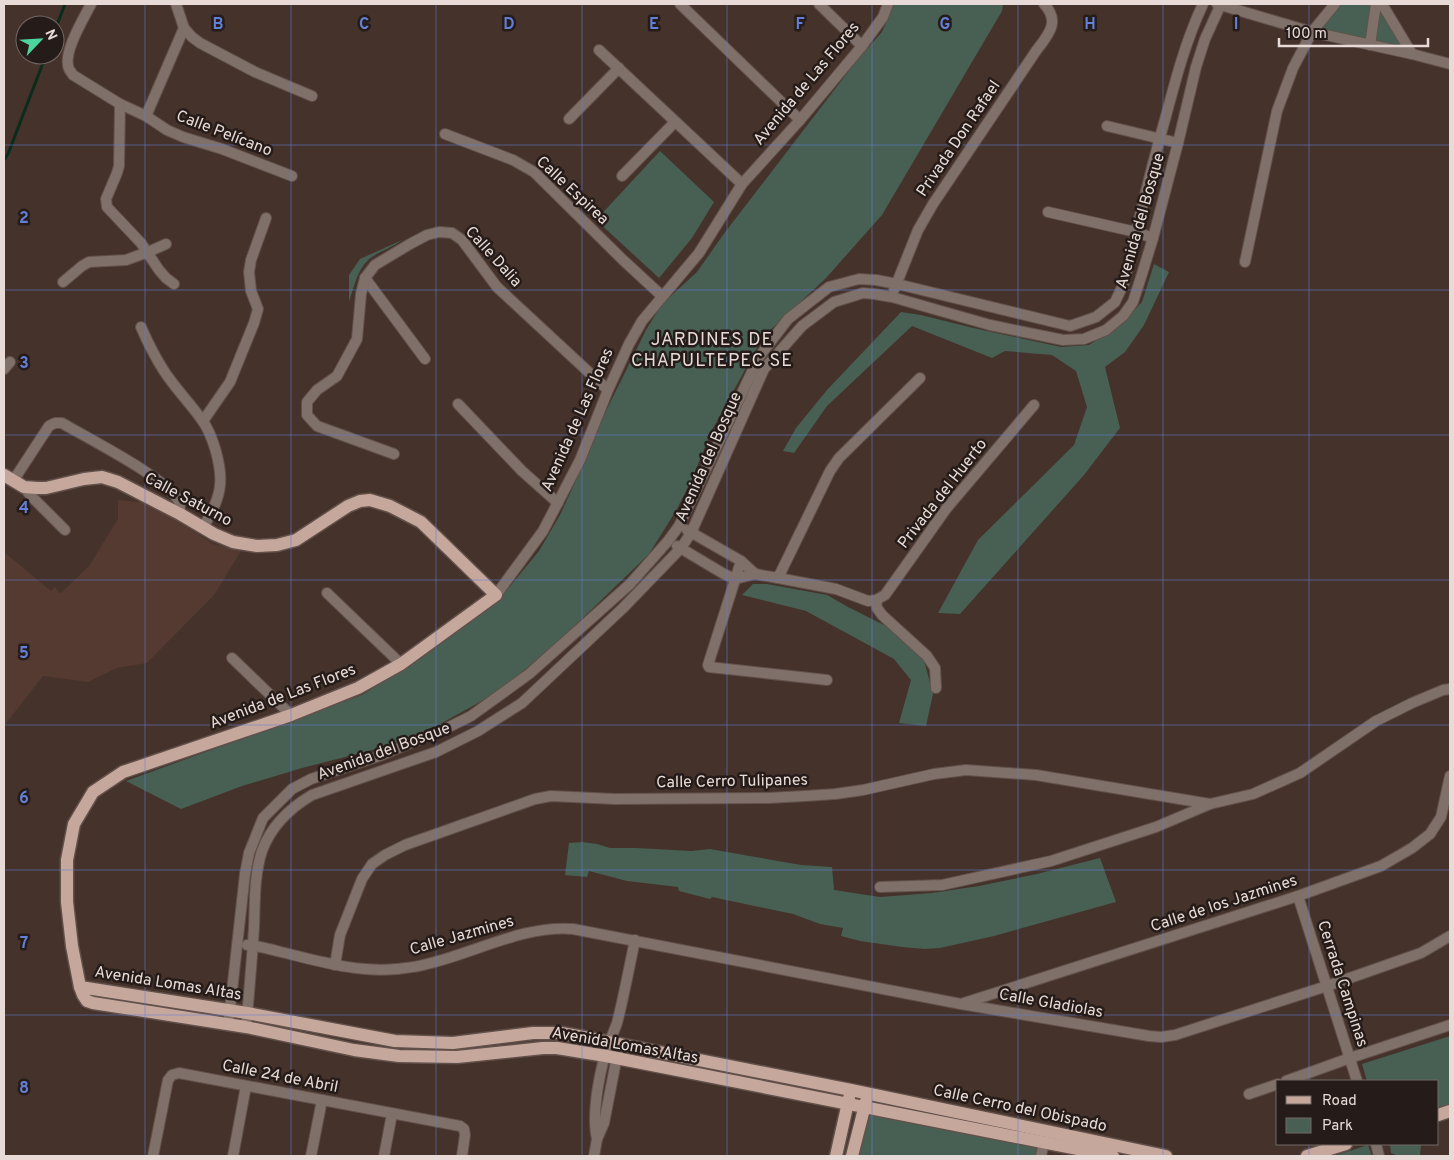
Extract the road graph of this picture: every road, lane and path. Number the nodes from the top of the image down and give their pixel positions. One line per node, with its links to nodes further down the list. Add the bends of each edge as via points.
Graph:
1 (91, 4): 21 (street, Calle Pelícano, via 67,58 69,68 73,75)
2 (176, 4): 12 (street)
3 (680, 4): 24 (street)
4 (819, 4): 15 (street)
5 (888, 4): 15 (street, Avenida de Las Flores, via 883,17)
6 (1044, 4): 43 (street, Privada Don Rafael, via 1050,11 1051,31 933,204 918,230)
7 (1203, 4): 28 (street, Avenida del Bosque, via 1183,54)
8 (1220, 4): 13 (street); 29 (street, Avenida del Bosque, via 1196,67)
9 (1335, 4): 13 (street)
10 (1376, 4): 14 (street)
11 (1382, 4): 17 (street)
12 (184, 28): 20 (street, via 200,43 255,72); 22 (street)
13 (1312, 32): 14 (street); 39 (street, via 1293,68 1277,111)
14 (1370, 45): 17 (street)
15 (862, 46): 24 (street, Avenida de Las Flores)
16 (599, 50): 19 (street)
17 (1412, 54): 18 (street)
18 (1450, 64)
19 (619, 68): 23 (street); 25 (street)
20 (312, 96)
21 (120, 104): 22 (street, Calle Pelícano); 38 (street, via 119,166 106,204)
22 (146, 116): 30 (street, Calle Pelícano, via 183,137)
23 (569, 119)
24 (800, 120): 32 (street, Avenida de Las Flores)
25 (675, 122): 31 (street); 32 (street)
26 (1108, 126): 28 (street)
27 (445, 134): 44 (street, Calle Espirea, via 513,160 534,172)
28 (1160, 138): 29 (street); 35 (street, Avenida del Bosque)
29 (1178, 143): 36 (street, Avenida del Bosque)
30 (292, 176)
31 (622, 176)
32 (742, 184): 44 (street, Avenida de Las Flores, via 699,253)
33 (1048, 212): 35 (street)
34 (266, 218): 52 (street, via 249,272 258,309 254,323 230,382)
35 (1136, 232): 36 (street); 43 (street, Avenida del Bosque, via 1124,283 1115,302 1096,317 1070,326)
36 (1153, 238): 45 (street, Avenida del Bosque, via 1133,302 1123,316 1106,330 1084,339 1063,340 990,325)
37 (166, 244): 38 (street)
38 (148, 252): 41 (street, via 126,260 89,262); 42 (street)
39 (1245, 262)
40 (366, 278): 47 (street); 49 (street, Calle Dalia, via 375,265 427,235 452,233 462,240 497,287); 53 (street, via 361,294 357,339 337,376 317,390 307,402 306,415 317,426)
41 (64, 282)
42 (174, 284)
43 (897, 284): 45 (street, Privada Don Rafael); 57 (street, Avenida del Bosque, via 860,279 829,287 788,319 759,357)
44 (662, 296): 49 (street, Avenida de Las Flores, via 642,321)
45 (892, 297): 60 (street, Avenida del Bosque, via 863,293 834,302 802,326 764,370)
46 (141, 327): 52 (street, via 164,372)
47 (425, 359)
48 (920, 378): 65 (street, via 839,458)
49 (608, 390): 55 (street, Avenida de Las Flores, via 580,460)
50 (458, 404): 55 (street, via 522,471)
51 (1034, 405): 69 (street, Privada del Huerto, via 946,509 885,595)
52 (203, 421): 58 (street, via 219,465 220,486 214,508)
53 (394, 454)
54 (14, 481): 56 (main road, Calle Saturno, via 46,488 102,477 137,490); 56 (street, via 50,426 62,423 152,475 179,501); 59 (street)
55 (558, 503): 68 (street, Avenida de Las Flores, via 543,531)
56 (180, 514): 58 (main road, Calle Saturno)
57 (679, 526): 60 (street); 61 (street, Avenida del Bosque)
58 (203, 528): 68 (main road, Calle Saturno, via 245,545 276,545 296,540 348,506 370,500 421,522)
59 (65, 530)
60 (691, 533): 62 (street, Avenida del Bosque); 63 (street)
61 (668, 541): 62 (street); 82 (street, Avenida del Bosque, via 630,584 529,674 471,716 382,755 311,779 292,789 275,804 263,818 249,853)
62 (681, 548): 66 (street); 83 (street, Avenida del Bosque, via 522,703 478,732 436,752 312,795 289,811 262,851 256,880)
63 (741, 561): 64 (street); 66 (street)
64 (755, 574): 65 (street); 66 (street)
65 (778, 578): 69 (street, via 836,589 868,601)
66 (735, 579): 72 (street, via 709,667)
67 (327, 593): 71 (street)
68 (496, 595): 71 (main road, Avenida de Las Flores)
69 (876, 600): 73 (street, via 882,615 927,656 935,668)
70 (232, 658): 75 (street)
71 (401, 664): 75 (main road, Avenida de Las Flores, via 358,688)
72 (826, 680)
73 (936, 688)
74 (1450, 689): 77 (street, via 1376,721 1300,773 1253,794)
75 (291, 715): 85 (main road, Avenida de Las Flores, via 123,772 93,792 74,824 67,860 67,902)
76 (1450, 776): 79 (street, Calle de los Jazmines, via 1441,817 1430,834 1382,866)
77 (1210, 804): 78 (street, via 1156,827 1051,862 942,885); 84 (street, Calle Cerro Tulipanes, via 1036,775 966,770 820,796 615,799 550,796 405,846 372,864 362,879 340,935)
78 (880, 887)
79 (1298, 896): 86 (street, Cerrada Campinas); 87 (street, Calle de los Jazmines)
80 (1450, 936): 86 (street, Calle Gladiolas, via 1421,953)
81 (635, 940): 84 (street, Calle Jazmines, via 560,928 544,929 426,964 381,970); 87 (street, Calle Gladiolas); 93 (street)
82 (238, 944): 83 (street, Calle Jazmines); 88 (street, Avenida del Bosque)
83 (253, 945): 84 (street, Calle Jazmines); 89 (street, Avenida del Bosque)
84 (335, 965)
85 (80, 986): 88 (main road, Avenida Lomas Altas); 90 (main road, Avenida Lomas Altas, via 87,1001 93,1003)
86 (1327, 986): 87 (street, Calle Gladiolas, via 1161,1037); 95 (street, Cerrada Campinas)
87 (961, 1004)
88 (230, 1010): 89 (main road, Avenida Lomas Altas); 90 (street, Avenida del Bosque)
89 (247, 1013): 92 (street, Avenida del Bosque); 93 (main road, Avenida Lomas Altas, via 395,1041 453,1044 548,1032)
90 (228, 1024): 92 (main road, Avenida Lomas Altas)
91 (1450, 1025): 95 (street)
92 (246, 1027): 94 (main road, Avenida Lomas Altas, via 399,1056 457,1057 557,1048)
93 (614, 1043): 94 (street); 100 (main road, Avenida Lomas Altas)
94 (611, 1057): 104 (street); 105 (main road, Avenida Lomas Altas); 106 (street)
95 (1350, 1058): 96 (street); 97 (street, Cerrada Campinas)
96 (1289, 1080)
97 (1357, 1080)
98 (1276, 1085): 102 (street)
99 (246, 1086): 103 (street, Calle 24 de Abril); 112 (street, Calle 24 de Abril, via 179,1073 172,1075 168,1080); 113 (street)
100 (851, 1090): 101 (main road, Avenida Lomas Altas); 105 (main road)
101 (867, 1094): 107 (main road); 122 (main road, Calle Cerro del Obispado)
102 (1249, 1094)
103 (322, 1100): 108 (street, Calle 24 de Abril); 114 (street)
104 (596, 1104): 106 (street); 109 (street)
105 (848, 1104): 107 (main road, Avenida Lomas Altas); 118 (main road)
106 (607, 1106): 109 (street)
107 (864, 1108): 110 (main road, Calle Cerro del Obispado); 119 (main road)
108 (392, 1114): 115 (street); 116 (street, Calle 24 de Abril, via 460,1126 465,1135)
109 (597, 1139): 117 (street)
110 (1044, 1142): 120 (street); 121 (main road, Calle Cerro del Obispado)
111 (1343, 1145): 123 (main road)
112 (153, 1156)
113 (232, 1156)
114 (311, 1156)
115 (384, 1156)
116 (462, 1156)
117 (594, 1156)
118 (836, 1156)
119 (852, 1156)
120 (1041, 1156)
121 (1113, 1156)
122 (1166, 1156)
123 (1307, 1156)

